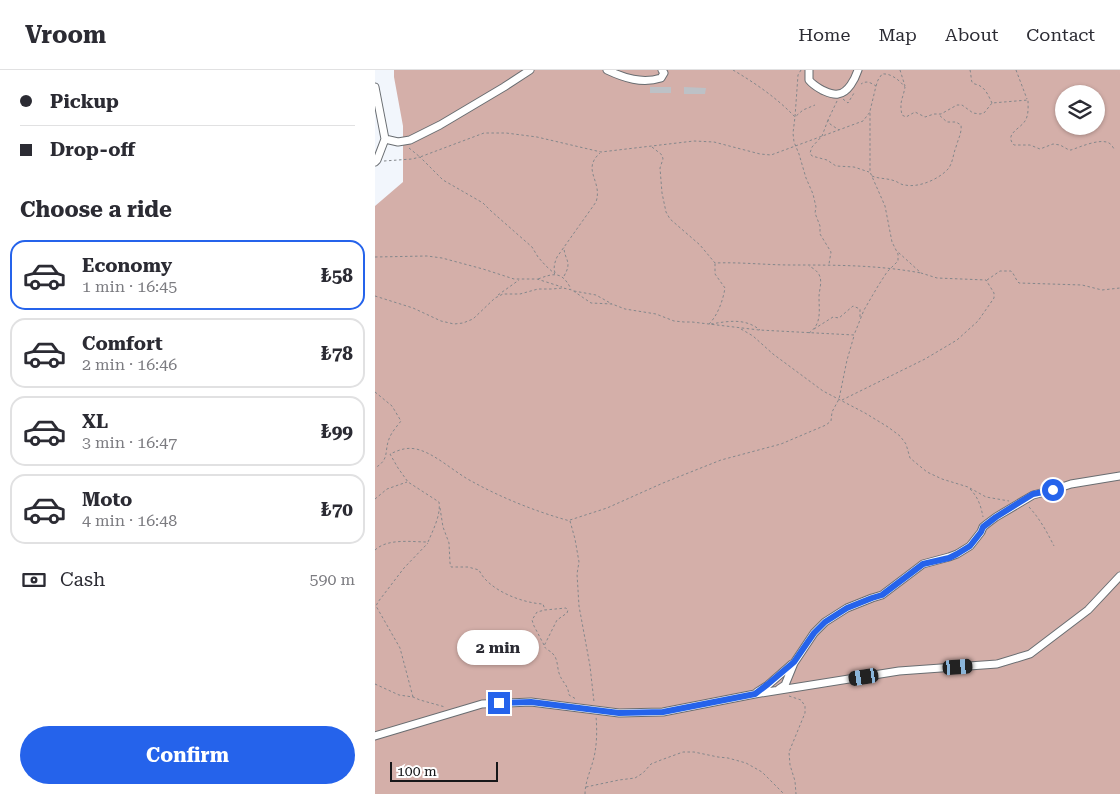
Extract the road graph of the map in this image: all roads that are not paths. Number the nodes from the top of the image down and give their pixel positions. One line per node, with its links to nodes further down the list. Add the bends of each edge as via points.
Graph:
1 (530, 70): 7 (street, via 411,140)
2 (607, 70): 3 (street, via 626,78 653,80 661,78)
3 (662, 70)
4 (809, 70): 5 (street, via 812,84 836,95 847,89)
5 (858, 70)
6 (375, 87): 7 (street)
7 (385, 139): 8 (street)
8 (376, 161)
9 (1120, 476): 11 (street, via 1033,494 983,527 970,546 949,558 923,564 882,595 847,608 825,622)
10 (1120, 576): 12 (street, via 1088,610 1030,654 997,664 899,671)
11 (794, 662): 12 (street, via 785,685); 13 (street)
12 (776, 690): 13 (street)
13 (755, 694): 14 (street, via 663,712 619,713 531,702 482,704)
14 (375, 736)

